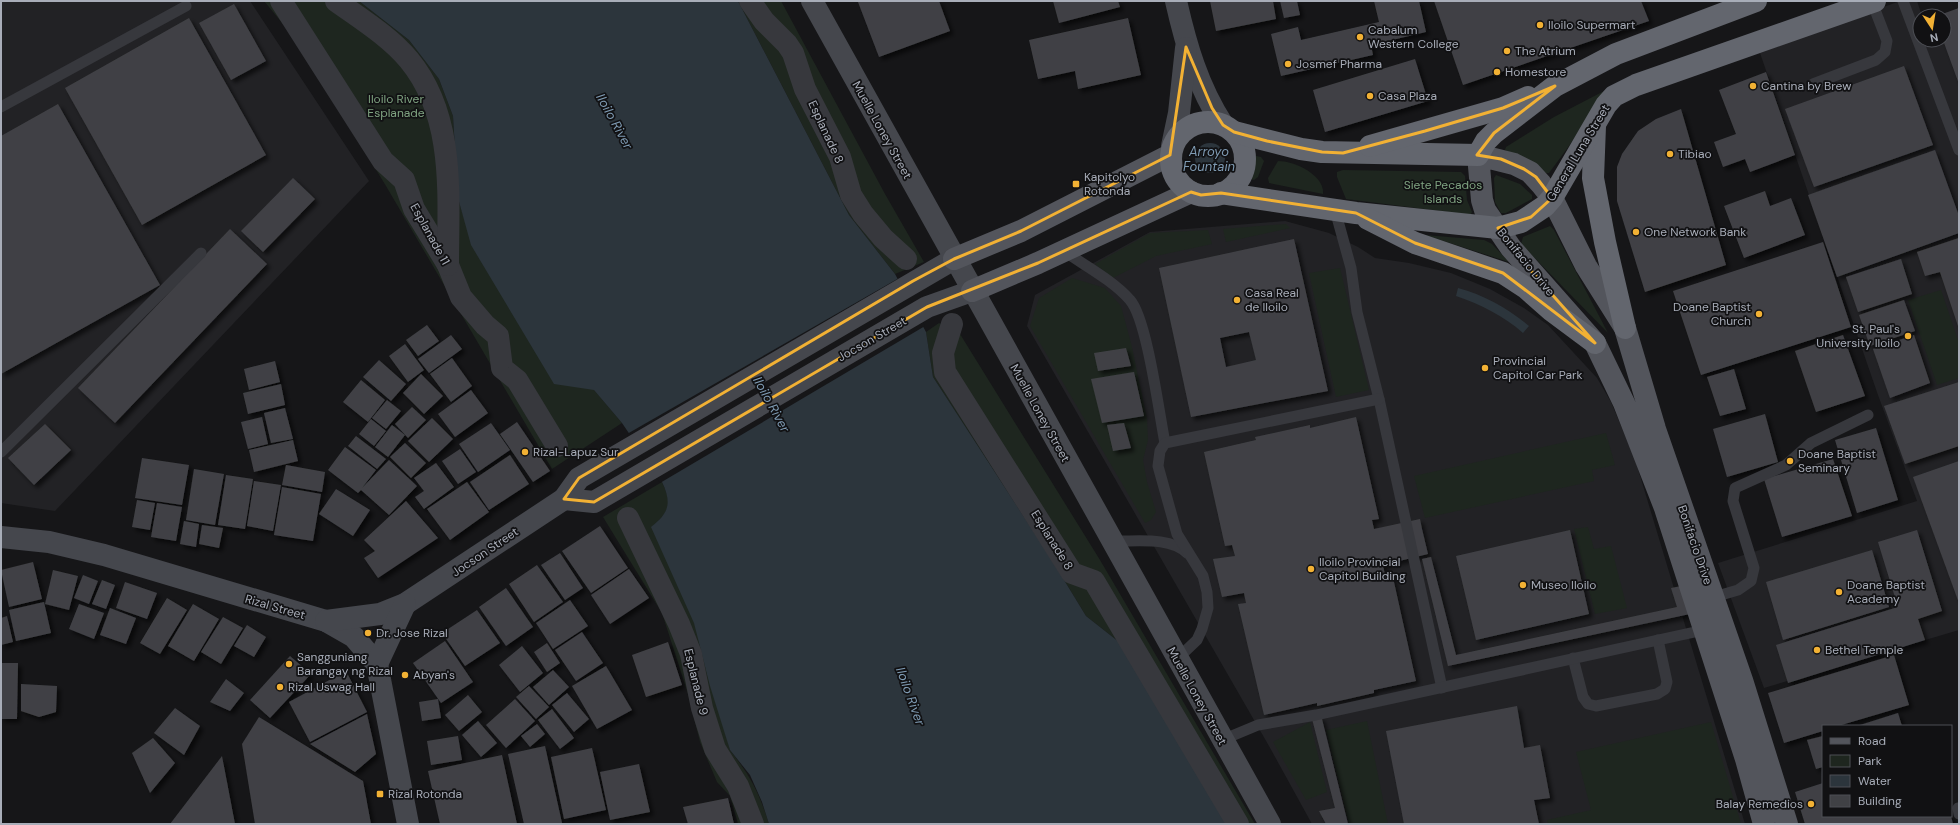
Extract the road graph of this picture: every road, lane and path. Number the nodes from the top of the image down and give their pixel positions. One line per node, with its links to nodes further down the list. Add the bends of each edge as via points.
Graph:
1 (281, 1): 31 (street, Esplanade 11, via 383,161 404,180 414,209)
2 (336, 1): 31 (street, via 409,59 424,80 436,106 444,138 447,172)
3 (750, 1): 29 (street, Esplanade 8, via 764,21 794,53 805,89 840,156 851,194 862,214)
4 (812, 1): 30 (main road, Muelle Loney Street)
5 (1176, 1): 11 (main road)
6 (1756, 1): 10 (highway)
7 (1874, 1): 12 (lane, via 1887,41 1884,52 1876,60); 15 (highway, General Luna Street, via 1636,85 1614,96)
8 (1903, 1): 17 (lane)
9 (186, 6): 14 (lane)
10 (1727, 6): 13 (highway, via 1616,54)
11 (1186, 47): 16 (main road, via 1212,108); 18 (main road, via 1180,107)
12 (1813, 84)
13 (1556, 86): 19 (highway, via 1503,108); 20 (highway, via 1490,137)
14 (1, 107)
15 (1595, 123): 23 (highway, General Luna Street); 34 (highway, via 1593,178)
16 (1229, 129): 18 (highway, via 1212,122 1188,127 1179,135); 19 (highway, via 1301,149); 22 (highway, via 1240,140 1244,150 1244,166 1238,180)
17 (1959, 150)
18 (1171, 151): 21 (highway, via 1171,167 1175,177); 30 (main road, Jocson Street, via 1021,231)
19 (1343, 153): 20 (highway)
20 (1478, 155): 23 (main road, Bonifacio Drive, via 1501,159 1524,169 1536,177); 26 (main road, Bonifacio Drive, via 1482,203)
21 (1191, 192): 22 (highway, via 1211,196); 27 (main road, Jocson Street)
22 (1221, 193): 24 (highway, General Luna Street)
23 (1552, 198): 26 (highway, General Luna Street, via 1531,217); 34 (main road, Bonifacio Drive, via 1586,266)
24 (1335, 210): 25 (highway, General Luna Street); 36 (lane, via 1351,268 1357,312)
25 (1356, 213): 26 (highway, General Luna Street); 35 (highway, via 1415,243 1503,273)
26 (1498, 228): 35 (main road, Bonifacio Drive, via 1511,248)
27 (1064, 251): 32 (main road, Jocson Street); 38 (lane, via 1131,300 1145,339)
28 (201, 254): 40 (lane)
29 (906, 259)
30 (954, 259): 32 (main road, Muelle Loney Street); 41 (main road, Jocson Street, via 579,478)
31 (448, 265): 39 (street, Esplanade 11, via 461,297 498,336 502,368 517,380)
32 (972, 291): 41 (main road, Jocson Street, via 927,307 594,502); 44 (main road, Muelle Loney Street)
33 (952, 324): 58 (street, Esplanade 8, via 943,353 946,372 1072,573 1094,581)
34 (1625, 328): 46 (main road, Bonifacio Drive, via 1655,429)
35 (1595, 343): 49 (main road, Bonifacio Drive, via 1624,403 1657,483)
36 (1379, 399): 38 (lane); 54 (lane)
37 (1868, 415): 46 (lane, via 1811,443 1786,465 1735,488 1733,501 1754,568 1751,581 1738,590)
38 (1165, 443): 45 (lane, via 1160,451 1158,466 1177,534)
39 (557, 446)
40 (1, 452)
41 (564, 499): 47 (main road, Jocson Street)
42 (628, 518): 57 (street, Esplanade 9, via 679,624 691,654 702,708 715,749 738,786)
43 (1, 537): 48 (main road, Rizal Street, via 49,542 104,555)
44 (1111, 541): 45 (lane, via 1166,544 1184,550); 52 (main road, Muelle Loney Street)
45 (1191, 556): 52 (lane, via 1203,576 1208,608 1197,640)
46 (1714, 597): 61 (main road, Bonifacio Drive)
47 (405, 604): 48 (main road, Jocson Street, via 380,614); 53 (main road)
48 (326, 621): 53 (main road, Rizal Street, via 354,637)
49 (1704, 630): 50 (lane); 60 (main road, Bonifacio Drive, via 1746,759)
50 (1658, 640): 51 (lane); 51 (lane, via 1667,682 1665,689 1657,694 1596,706 1588,704 1582,697)
51 (1572, 658): 54 (lane)
52 (1177, 660): 55 (main road, Muelle Loney Street)
53 (376, 664): 56 (main road, Rizal Street)
54 (1442, 688): 55 (lane, via 1258,725)
55 (1222, 740): 59 (main road, Muelle Loney Street)
56 (408, 824)
57 (753, 824)
58 (1238, 824)
59 (1270, 824)
60 (1764, 824)
61 (1787, 824)

